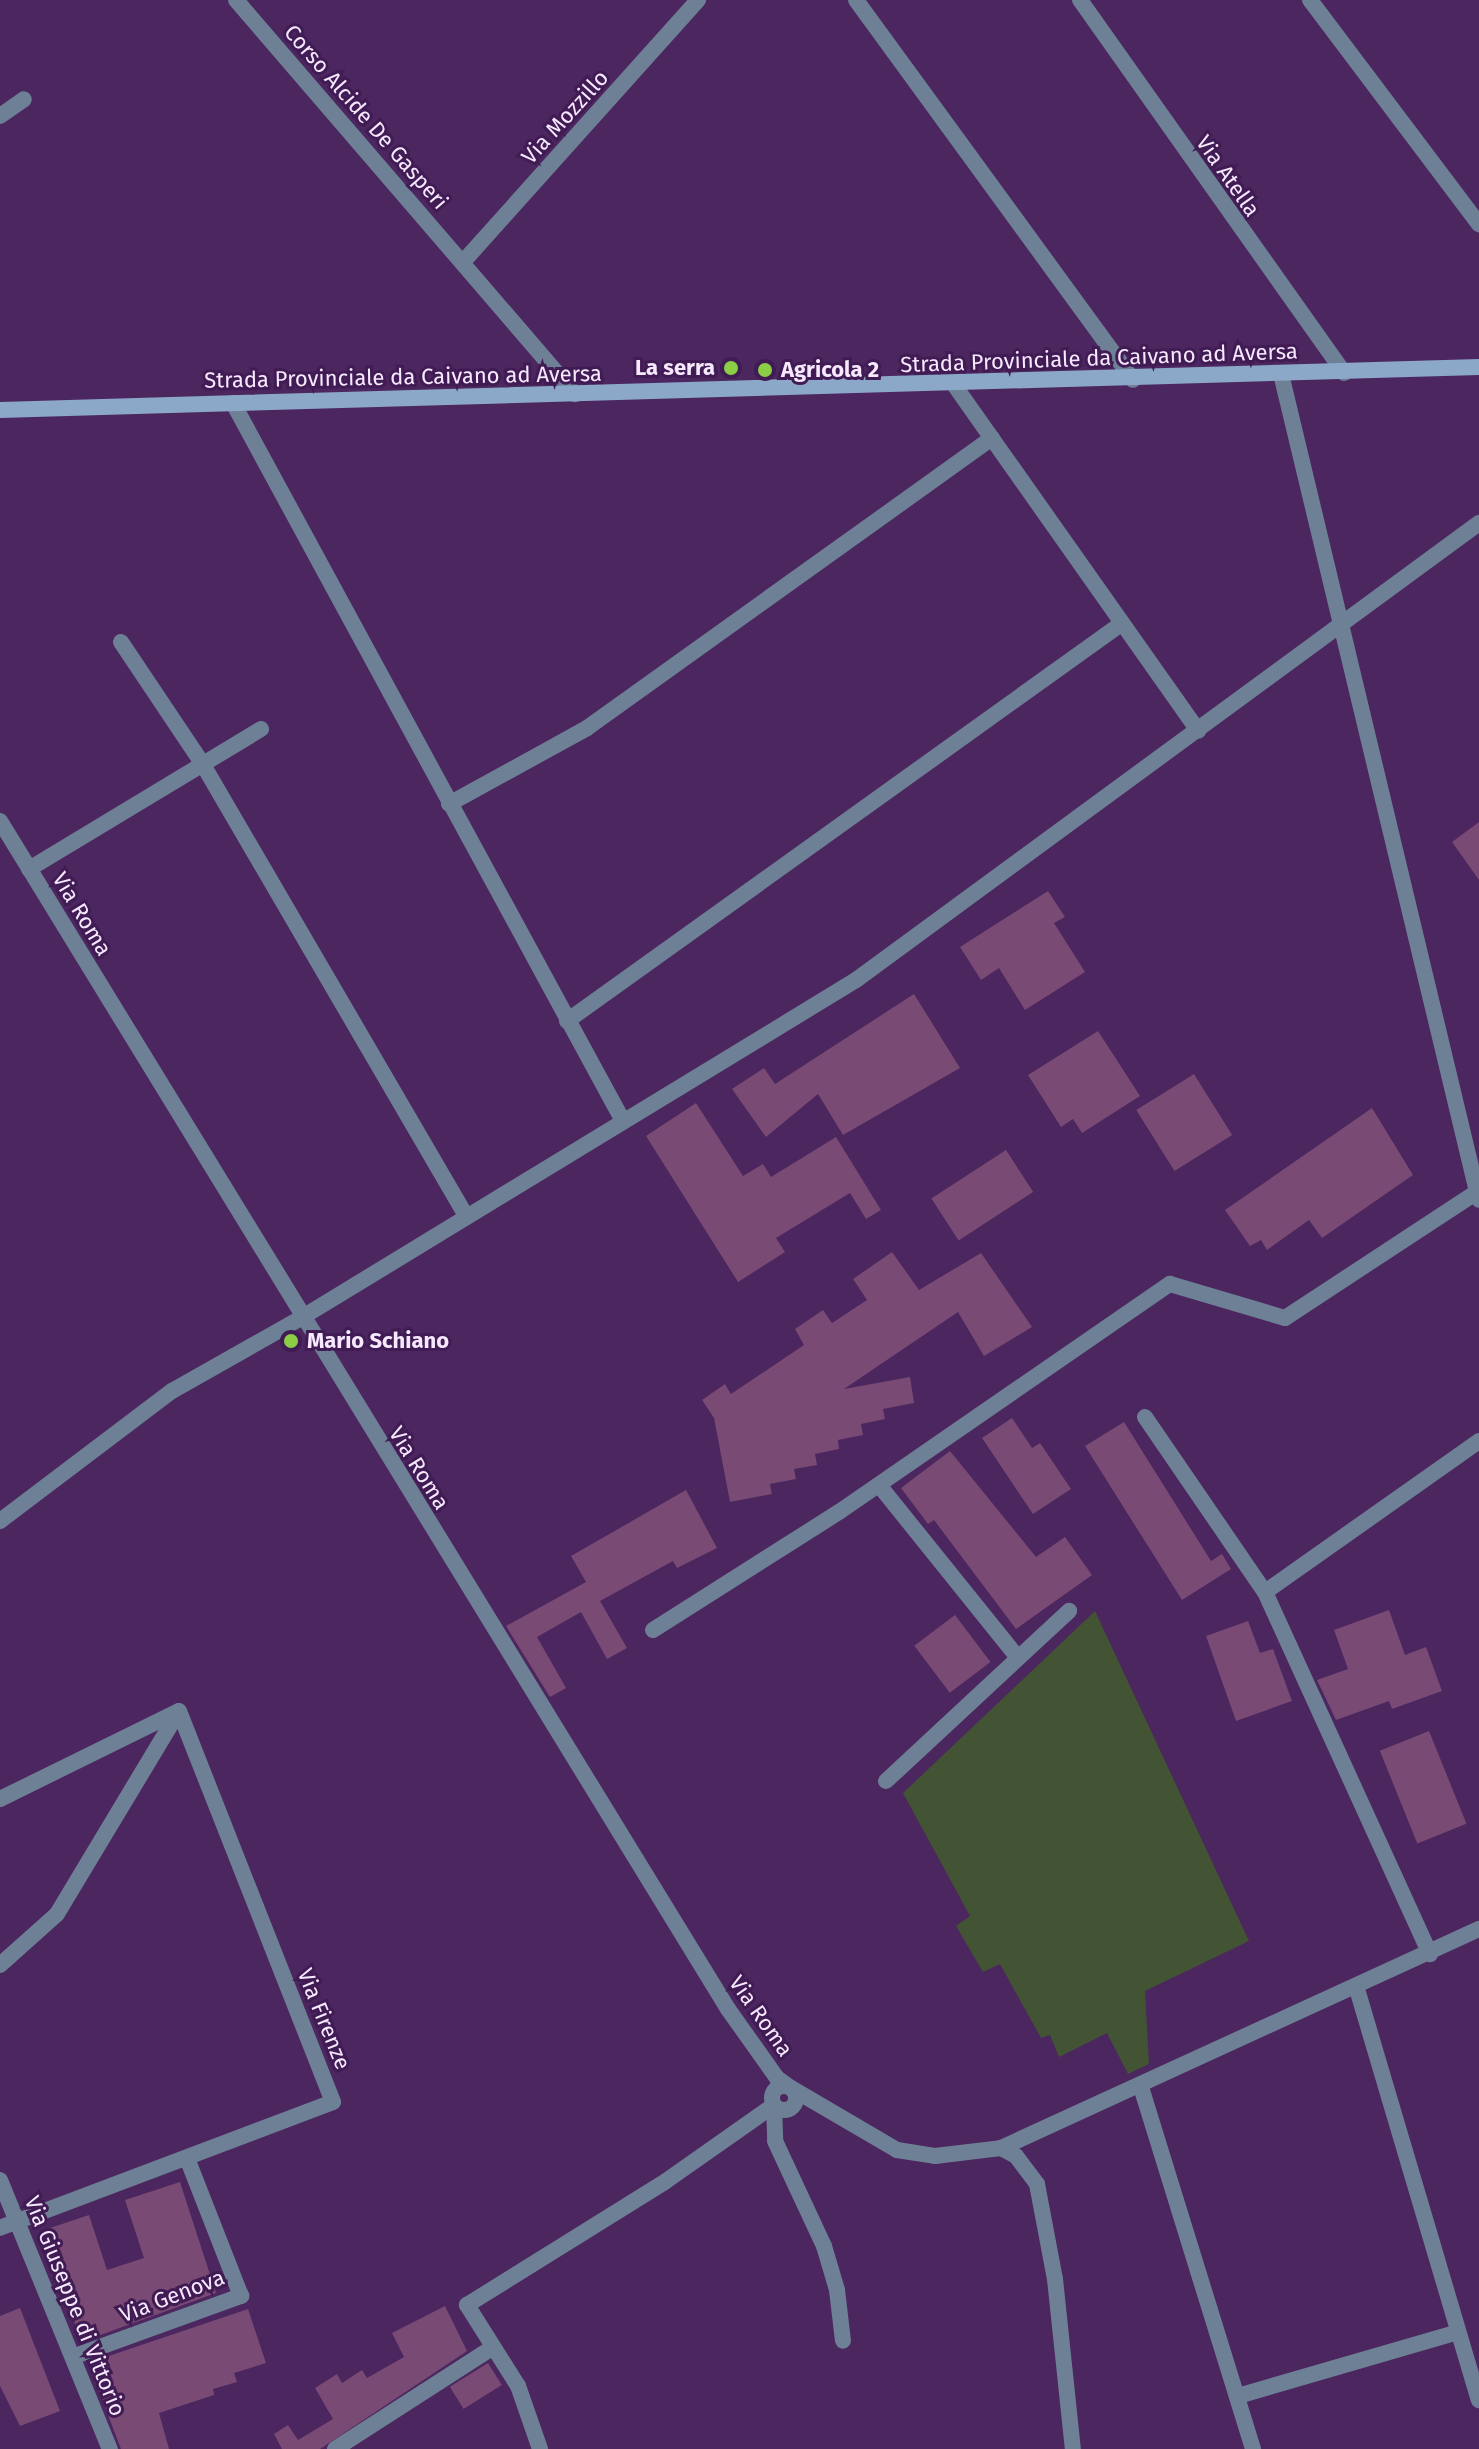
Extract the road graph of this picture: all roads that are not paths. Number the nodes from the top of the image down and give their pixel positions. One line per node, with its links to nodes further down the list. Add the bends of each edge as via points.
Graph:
1 (236, 0): 9 (street, Corso Alcide De Gasperi)
2 (698, 0): 9 (street, Via Mozzillo)
3 (856, 0): 13 (street)
4 (1080, 0): 11 (street, Via Atella)
5 (1310, 0): 8 (street)
6 (24, 99): 7 (street)
7 (0, 116)
8 (1479, 224)
9 (463, 262): 15 (street, Corso Alcide De Gasperi)
10 (1479, 367): 11 (main road, Strada Provinciale da Caivano ad Aversa)
11 (1344, 373): 12 (main road, Strada Provinciale da Caivano ad Aversa)
12 (1281, 374): 13 (main road, Strada Provinciale da Caivano ad Aversa); 21 (street)
13 (1133, 380): 14 (main road, Strada Provinciale da Caivano ad Aversa)
14 (955, 386): 15 (main road, Strada Provinciale da Caivano ad Aversa); 18 (street)
15 (575, 394): 16 (main road, Strada Provinciale da Caivano ad Aversa)
16 (233, 403): 17 (main road, Strada Provinciale da Caivano ad Aversa); 26 (street)
17 (0, 410)
18 (992, 438): 20 (street); 26 (street, via 587,728)
19 (1479, 523): 21 (street)
20 (1121, 624): 24 (street); 29 (street)
21 (1340, 627): 24 (street); 31 (street)
22 (121, 642): 25 (street)
23 (261, 729): 25 (street)
24 (1198, 731): 30 (street, via 856,980)
25 (202, 763): 28 (street); 32 (street)
26 (449, 804): 29 (street)
27 (0, 821): 28 (street, Via Roma)
28 (29, 869): 33 (street, Via Roma)
29 (567, 1021): 30 (street)
30 (623, 1121): 32 (street)
31 (1478, 1196): 36 (street, via 1285,1318 1170,1284)
32 (465, 1214): 33 (street)
33 (301, 1318): 37 (street, via 172,1391); 50 (street, Via Roma, via 728,2009 777,2078)
34 (1145, 1417): 38 (street)
35 (1479, 1441): 38 (street)
36 (879, 1485): 40 (street); 41 (street)
37 (0, 1521)
38 (1265, 1592): 46 (street)
39 (1069, 1611): 41 (street)
40 (653, 1630)
41 (1018, 1658): 43 (street)
42 (179, 1711): 44 (street); 47 (street, via 57,1914); 53 (street, Via Firenze, via 333,2102)
43 (886, 1781)
44 (0, 1799)
45 (1479, 1929): 46 (street, Via Roma)
46 (1430, 1954): 48 (street, Via Roma)
47 (0, 1965)
48 (1357, 1989): 49 (street, Via Roma); 57 (street)
49 (1141, 2087): 52 (street, Via Roma); 61 (street)
50 (791, 2088): 51 (street, via 792,2106); 52 (street, Via Roma, via 897,2150 935,2156)
51 (774, 2105): 58 (street, via 775,2141 824,2246 837,2290); 59 (street, via 666,2181 467,2305)
52 (1001, 2148): 66 (street, via 1016,2156 1037,2184 1055,2279)
53 (187, 2158): 55 (street, Via Firenze); 60 (street, Via Genova, via 241,2296)
54 (0, 2180): 55 (street, Via Giuseppe di Vittorio)
55 (17, 2222): 56 (street, Via Firenze); 60 (street, Via Giuseppe di Vittorio)
56 (0, 2228)
57 (1458, 2332): 61 (street); 62 (street)
58 (843, 2341)
59 (492, 2348): 64 (street); 65 (street, via 518,2386)
60 (75, 2356): 63 (street, Via Giuseppe di Vittorio)
61 (1238, 2396): 67 (street)
62 (1479, 2400)
63 (110, 2449)
64 (335, 2449)
65 (540, 2449)
66 (1073, 2449)
67 (1253, 2449)

